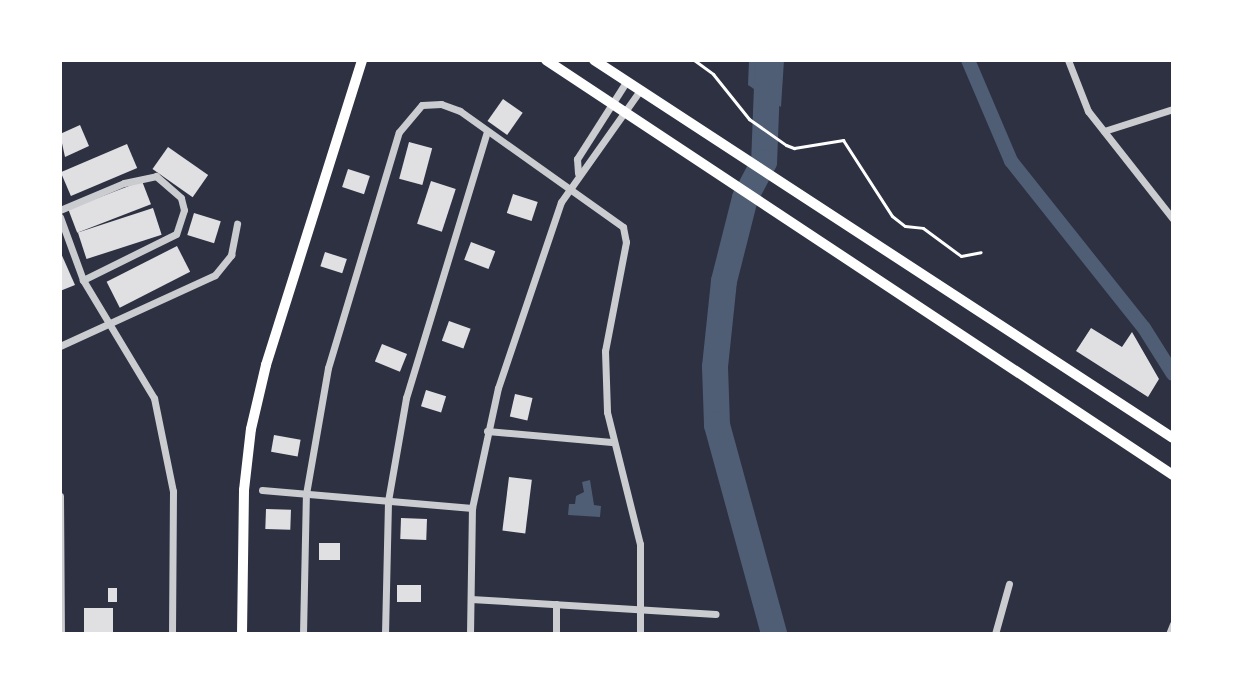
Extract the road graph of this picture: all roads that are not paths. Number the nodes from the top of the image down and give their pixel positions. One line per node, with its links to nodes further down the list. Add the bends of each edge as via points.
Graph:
1 (362, 60): 38 (main road, via 266,365 251,429 244,490)
2 (546, 60): 7 (main road)
3 (594, 60): 5 (main road)
4 (1068, 60): 11 (street, via 1088,111)
5 (626, 82): 6 (main road); 7 (street)
6 (639, 92): 9 (street); 22 (main road)
7 (612, 105): 9 (main road); 12 (street, via 577,159)
8 (1173, 109): 11 (street)
9 (626, 113): 12 (street, via 590,167); 24 (main road)
10 (487, 131): 13 (street); 26 (street, via 460,111 422,105 399,132 312,438); 28 (street, via 406,398)
11 (1104, 131): 16 (street)
12 (578, 173): 13 (street)
13 (569, 187): 21 (street); 23 (street, via 611,214 623,227 626,242 605,351)
14 (60, 210): 18 (street, via 124,183 156,176 181,198 184,210 176,234)
15 (60, 217): 18 (street)
16 (1173, 219)
17 (237, 224): 19 (street, via 231,255 215,275)
18 (83, 280): 19 (street)
19 (109, 328): 20 (street); 37 (street, via 154,398 173,491)
20 (60, 346)
21 (487, 431): 23 (street); 29 (street)
22 (1173, 438)
23 (612, 442): 33 (street, via 640,544)
24 (1173, 475)
25 (262, 490): 26 (street)
26 (306, 494): 28 (street); 39 (street)
27 (60, 496): 36 (street)
28 (388, 501): 29 (street); 40 (street)
29 (472, 508): 31 (street)
30 (1009, 584): 44 (street)
31 (471, 599): 32 (street); 41 (street)
32 (556, 604): 33 (street); 42 (street)
33 (639, 610): 34 (street); 43 (street)
34 (716, 614)
35 (1173, 624): 45 (street)
36 (61, 634)
37 (172, 634)
38 (242, 634)
39 (303, 634)
40 (385, 634)
41 (470, 634)
42 (556, 634)
43 (640, 634)
44 (995, 634)
45 (1169, 634)

